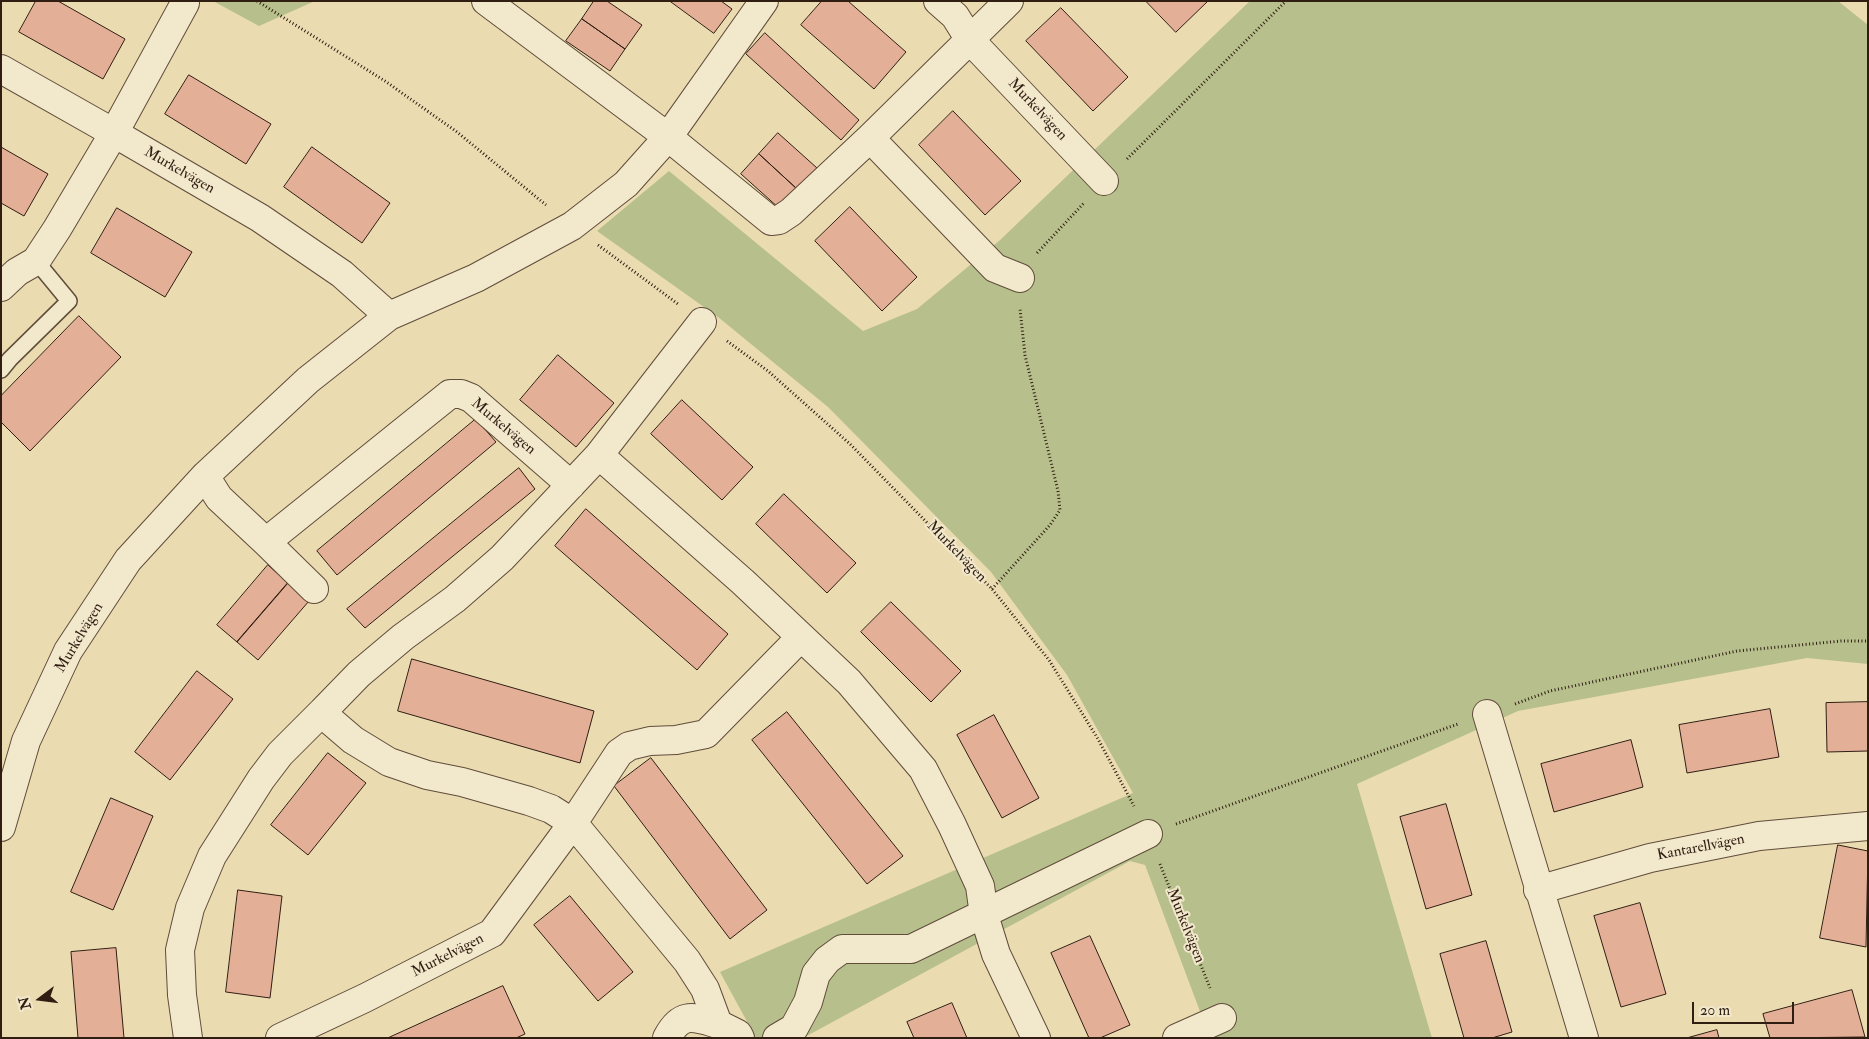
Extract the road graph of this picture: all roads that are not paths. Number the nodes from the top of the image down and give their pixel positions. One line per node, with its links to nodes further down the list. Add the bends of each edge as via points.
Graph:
1 (486, 1): 9 (street)
2 (764, 1): 9 (street, Murkelvägen)
3 (938, 1): 6 (street, Murkelvägen, via 954,16)
4 (1009, 1): 6 (street)
5 (185, 2): 8 (street)
6 (970, 40): 10 (street); 11 (street, Murkelvägen)
7 (1, 69): 8 (street, Murkelvägen)
8 (114, 133): 12 (street); 15 (street, Murkelvägen, via 260,218 342,274)
9 (668, 136): 10 (street, via 771,221 791,212); 15 (street, Murkelvägen, via 626,184 572,226 476,278)
10 (870, 138): 13 (street, via 996,268)
11 (1104, 181)
12 (36, 261): 14 (street); 17 (lane, via 69,301)
13 (1020, 278)
14 (1, 287)
15 (389, 316): 19 (street, Murkelvägen, via 308,380)
16 (702, 322): 18 (street)
17 (1, 370)
18 (599, 455): 20 (street); 23 (street, via 743,582)
19 (206, 476): 21 (street, via 219,498); 28 (street, Murkelvägen, via 128,560 68,651 26,741)
20 (571, 485): 21 (street, Murkelvägen, via 471,398 450,394); 24 (street, via 502,558 358,674)
21 (266, 542): 22 (street)
22 (314, 589)
23 (800, 638): 26 (street, Murkelvägen, via 706,734 650,741 629,746 619,753); 31 (street, via 849,682 924,769 980,886)
24 (323, 711): 26 (street, via 353,740 389,762 551,809); 34 (street, via 280,754 261,779 212,856 190,908 180,950)
25 (1487, 714): 30 (street)
26 (573, 823): 33 (street, via 687,961); 35 (street, Murkelvägen, via 492,933)
27 (1868, 826): 30 (street, Kantarellvägen, via 1741,840 1650,858)
28 (1, 827)
29 (1148, 834): 31 (street)
30 (1538, 890): 40 (street)
31 (984, 915): 37 (street, via 912,949 842,949 816,974 808,1002 794,1028); 38 (street, via 996,954)
32 (1222, 1018): 39 (street)
33 (736, 1033): 36 (street, via 691,1017 673,1026)
34 (188, 1038)
35 (280, 1038)
36 (667, 1038)
37 (777, 1038)
38 (1036, 1038)
39 (1177, 1038)
40 (1584, 1038)

